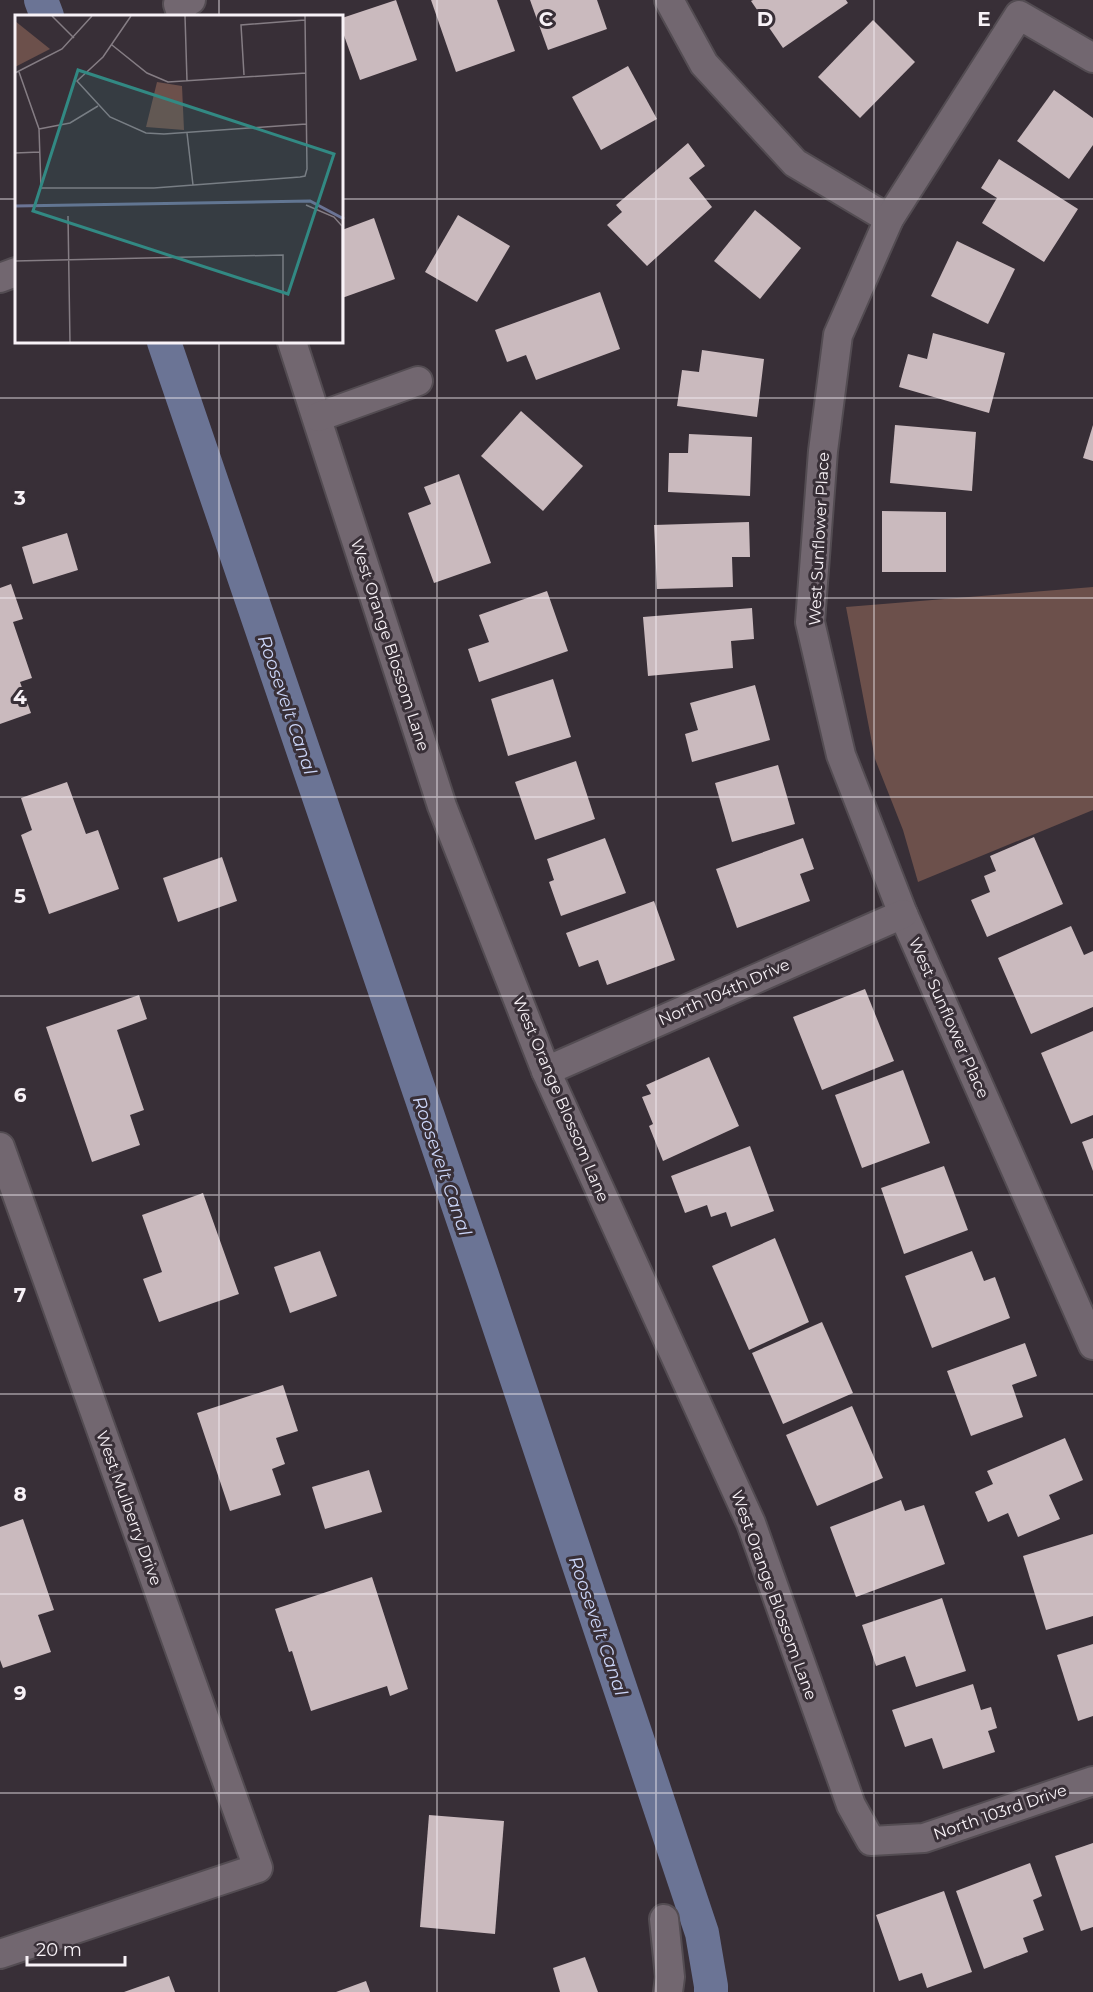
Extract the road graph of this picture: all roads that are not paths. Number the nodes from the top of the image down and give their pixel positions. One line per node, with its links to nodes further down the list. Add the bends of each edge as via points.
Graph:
1 (669, 0): 3 (street, via 704,64 795,163)
2 (1093, 57): 3 (street, West Sunflower Place, via 1019,15)
3 (890, 219): 9 (street, West Sunflower Place, via 838,335 810,622 841,755)
4 (15, 272): 5 (street)
5 (0, 278)
6 (293, 344): 8 (street, West Orange Blossom Lane)
7 (418, 381): 8 (street)
8 (318, 417): 10 (street, West Orange Blossom Lane, via 442,806)
9 (903, 914): 10 (street, North 104th Drive); 12 (street, West Sunflower Place)
10 (546, 1071): 14 (street, West Orange Blossom Lane, via 751,1523 851,1805)
11 (0, 1147): 16 (street, West Mulberry Drive, via 258,1868)
12 (1093, 1345)
13 (1093, 1781): 14 (street, North 103rd Drive, via 924,1838)
14 (871, 1841)
15 (664, 1919): 17 (street)
16 (0, 1954)
17 (668, 1992)

